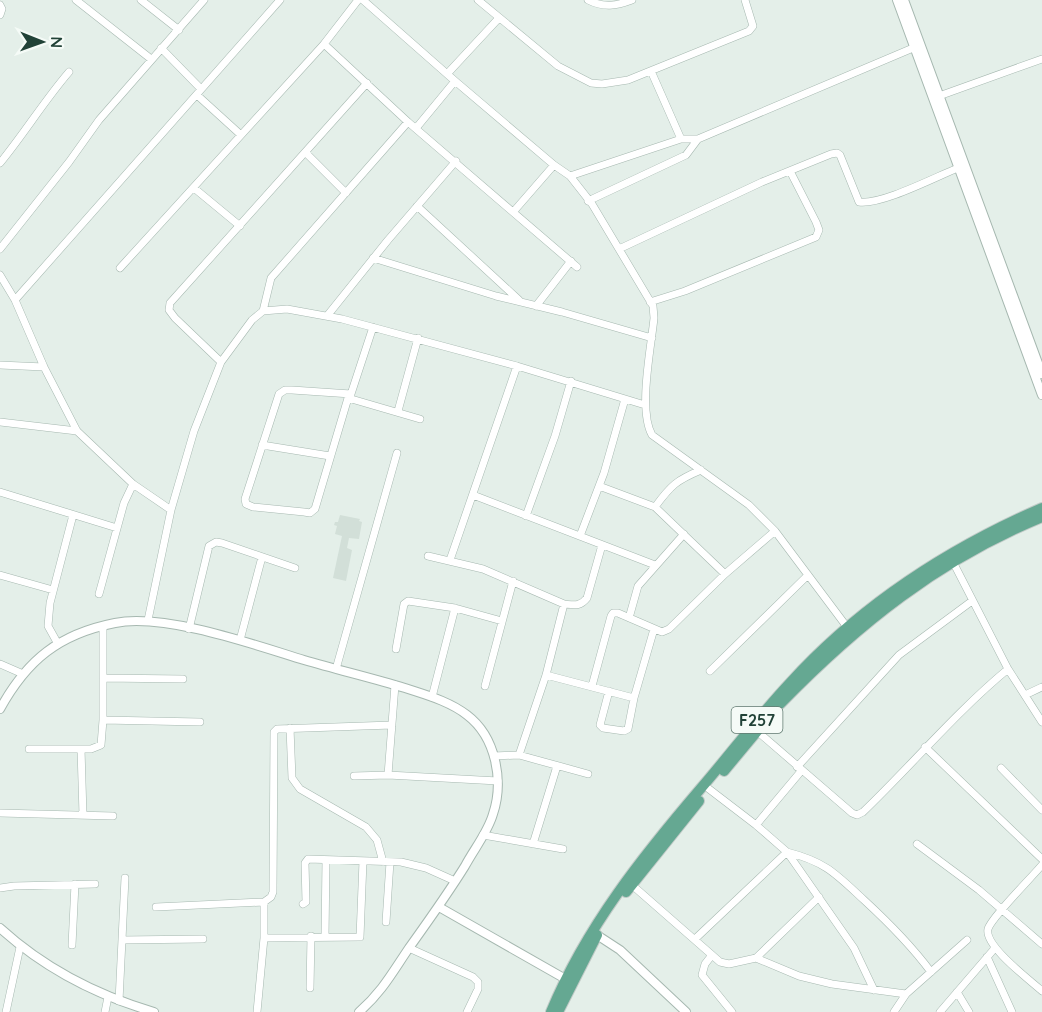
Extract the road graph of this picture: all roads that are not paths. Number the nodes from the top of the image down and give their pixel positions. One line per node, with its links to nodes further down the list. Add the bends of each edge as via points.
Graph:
1 (76, 0): 20 (street)
2 (141, 0): 16 (street)
3 (204, 0): 16 (street)
4 (280, 0): 27 (street)
5 (358, 0): 17 (street)
6 (363, 0): 24 (street)
7 (478, 0): 15 (street)
8 (588, 0): 9 (street, via 600,6)
9 (632, 0)
10 (745, 0): 22 (street, via 753,26 749,31)
11 (897, 0): 19 (street)
12 (904, 0): 28 (street)
13 (0, 4): 14 (street)
14 (0, 15)
15 (499, 18): 22 (street, via 558,66 591,83 614,84); 24 (street)
16 (179, 30): 18 (street)
17 (324, 44): 26 (street); 31 (street)
18 (161, 48): 20 (street); 27 (street)
19 (913, 48): 33 (street); 38 (street)
20 (151, 59): 48 (street)
21 (1042, 59): 28 (street)
22 (651, 71): 32 (street)
23 (69, 72): 36 (street)
24 (447, 74): 25 (street)
25 (455, 81): 30 (street); 37 (street)
26 (367, 83): 29 (street); 34 (street)
27 (199, 92): 31 (street); 54 (street)
28 (939, 96): 67 (street)
29 (408, 122): 30 (street); 42 (street)
30 (417, 127): 35 (street)
31 (241, 135): 41 (street)
32 (681, 139): 33 (street); 40 (street)
33 (698, 139): 43 (street, via 686,155)
34 (306, 153): 42 (street); 46 (street)
35 (456, 161): 44 (street); 45 (street)
36 (0, 163)
37 (554, 165): 40 (street); 45 (street)
38 (958, 168): 39 (street, via 864,202 859,202 837,153); 70 (street)
39 (790, 171): 50 (street); 56 (street, via 816,222 816,237)
40 (570, 176): 43 (street)
41 (194, 188): 46 (street); 52 (street)
42 (346, 193): 58 (street, via 270,278)
43 (588, 201): 50 (street)
44 (417, 206): 51 (street); 55 (street)
45 (514, 211): 57 (street, via 574,264)
46 (240, 226): 63 (street, via 170,303 169,310)
47 (0, 234): 48 (street)
48 (7, 239): 49 (street)
49 (0, 249)
50 (620, 249): 56 (street)
51 (373, 258): 55 (street); 59 (street)
52 (120, 268)
53 (0, 275): 54 (street)
54 (15, 300): 66 (street)
55 (521, 302): 57 (street)
56 (651, 302): 62 (street)
57 (536, 306): 62 (street)
58 (263, 311): 59 (street, via 287,309); 63 (street)
59 (327, 316): 60 (street)
60 (373, 327): 61 (street); 69 (street)
61 (418, 338): 65 (street); 73 (street)
62 (652, 338): 72 (street)
63 (221, 362): 87 (street, via 194,431)
64 (0, 365): 66 (street)
65 (518, 366): 68 (street); 84 (street)
66 (44, 367): 76 (street)
67 (1042, 374)
68 (571, 381): 71 (street); 89 (street)
69 (350, 396): 73 (street); 77 (street, via 285,390 279,394); 79 (street)
70 (1042, 396)
71 (625, 399): 72 (street); 82 (street)
72 (645, 405): 80 (street, via 651,435)
73 (398, 411): 74 (street)
74 (420, 419)
75 (0, 422): 76 (street)
76 (77, 431): 81 (street)
77 (261, 445): 79 (street); 79 (street, via 245,499 253,507 310,513 315,509)
78 (397, 453): 122 (street)
79 (330, 456)
80 (701, 470): 85 (street, via 679,479); 92 (street, via 749,505)
81 (133, 484): 87 (street); 91 (street)
82 (599, 486): 85 (street); 94 (street)
83 (0, 492): 88 (street)
84 (472, 495): 89 (street); 98 (street)
85 (655, 507): 93 (street)
86 (1042, 508): 115 (main road, F257, via 938,562)
87 (171, 510): 112 (street)
88 (73, 515): 91 (street); 106 (street)
89 (526, 516): 94 (street)
90 (1042, 517): 99 (main road, F257)
91 (117, 528): 107 (street)
92 (775, 531): 102 (street); 104 (street)
93 (684, 534): 100 (street); 102 (street)
94 (580, 536): 95 (street)
95 (602, 544): 100 (street); 109 (street, via 587,598 576,606)
96 (428, 556): 98 (street)
97 (262, 557): 101 (street); 116 (street, via 222,543 209,546); 118 (street)
98 (450, 560): 105 (street)
99 (953, 562): 108 (street); 143 (main road, F257, via 858,629)
100 (655, 565): 111 (street, via 638,586)
101 (295, 568)
102 (725, 574): 117 (street, via 669,629)
103 (0, 575): 106 (street)
104 (808, 575): 115 (street); 124 (street)
105 (513, 581): 109 (street); 113 (street)
106 (53, 590): 119 (street, via 48,626)
107 (99, 594)
108 (972, 601): 123 (street); 151 (street, via 899,655)
109 (564, 604): 126 (street)
110 (455, 608): 113 (street); 120 (street, via 408,600); 135 (street)
111 (629, 618): 117 (street); 131 (street, via 618,613 610,616)
112 (148, 621): 114 (street); 116 (street)
113 (502, 621): 130 (street)
114 (103, 626): 119 (street); 127 (street)
115 (847, 627): 203 (main road, F257, via 749,728 645,856 582,946)
116 (189, 629): 118 (street)
117 (654, 629): 136 (street)
118 (240, 640): 122 (street)
119 (58, 644): 125 (street)
120 (396, 649)
121 (0, 664): 125 (street)
122 (336, 669): 129 (street)
123 (1008, 669): 134 (street); 144 (street)
124 (710, 671)
125 (23, 674): 137 (street)
126 (546, 675): 131 (street); 147 (street)
127 (103, 678): 128 (street); 138 (street)
128 (183, 679)
129 (395, 685): 135 (street); 141 (street)
130 (485, 686)
131 (592, 686): 133 (street)
132 (1042, 687): 134 (street)
133 (609, 691): 136 (street); 136 (street, via 600,725 603,728 618,732 628,729)
134 (1025, 695): 139 (street)
135 (432, 697): 148 (street, via 469,717 485,736)
136 (634, 698)
137 (0, 709)
138 (103, 720): 140 (street); 146 (street, via 101,745)
139 (1042, 722)
140 (200, 723)
141 (392, 725): 142 (street); 153 (street)
142 (290, 728): 170 (street, via 295,784 366,827); 179 (street, via 274,732 273,892)
143 (756, 731): 151 (street); 156 (main road, F257)
144 (924, 747): 151 (street, via 894,782 857,815); 167 (street)
145 (29, 749): 146 (street)
146 (81, 749): 159 (street)
147 (519, 755): 148 (street); 149 (street)
148 (494, 756): 155 (street)
149 (557, 766): 152 (street); 163 (street)
150 (1001, 768): 157 (street)
151 (800, 769): 161 (street)
152 (588, 774)
153 (388, 775): 154 (street); 155 (street)
154 (354, 776)
155 (498, 780): 162 (street, via 493,814)
156 (709, 789): 161 (street); 176 (main road, F257)
157 (1042, 810)
158 (0, 813): 159 (street)
159 (83, 815): 160 (street)
160 (113, 816)
161 (756, 825): 166 (street)
162 (483, 835): 163 (street); 173 (street)
163 (533, 844): 165 (street)
164 (917, 844): 183 (street)
165 (563, 849)
166 (787, 852): 178 (street); 191 (street); 202 (street, via 811,858 850,885 910,944)
167 (1042, 859)
168 (326, 860): 169 (street); 180 (street, via 306,860 308,896); 188 (street)
169 (363, 861): 170 (street); 188 (street, via 360,937)
170 (387, 862): 173 (street, via 426,867); 184 (street)
171 (1042, 865): 183 (street)
172 (125, 878): 192 (street)
173 (455, 881): 182 (street)
174 (75, 884): 175 (street); 177 (street); 195 (street)
175 (95, 884)
176 (632, 885): 186 (main road, F257); 191 (street)
177 (0, 888)
178 (819, 897): 201 (street); 205 (street, via 854,948)
179 (264, 902): 181 (street); 189 (street)
180 (303, 904)
181 (156, 907)
182 (440, 907): 197 (street); 203 (street)
183 (1002, 909): 194 (street); 198 (street, via 988,929)
184 (386, 922)
185 (0, 928): 196 (street)
186 (597, 935): 203 (main road, F257); 219 (street, via 620,950)
187 (311, 936): 188 (street); 189 (street); 204 (street)
188 (325, 937)
189 (264, 938): 214 (street)
190 (203, 939): 192 (street)
191 (695, 939): 199 (street)
192 (122, 940): 210 (street)
193 (967, 940): 202 (street)
194 (1042, 944)
195 (72, 945)
196 (20, 947): 209 (street, via 55,971); 211 (street)
197 (410, 948): 215 (street, via 380,992); 216 (street, via 478,982)
198 (995, 948): 200 (street); 206 (street)
199 (712, 955): 201 (street, via 729,964); 220 (street, via 702,975)
200 (987, 957): 207 (street); 224 (street)
201 (756, 958): 205 (street, via 799,976)
202 (931, 972): 208 (street)
203 (569, 981): 217 (main road, F257); 218 (main road, F257)
204 (310, 988)
205 (874, 990): 208 (street)
206 (1042, 991)
207 (957, 992): 222 (street); 223 (street)
208 (906, 994): 221 (street)
209 (108, 997): 210 (street); 212 (street)
210 (119, 1001): 213 (street)
211 (6, 1012)
212 (105, 1012)
213 (153, 1012)
214 (257, 1012)
215 (359, 1012)
216 (467, 1012)
217 (551, 1012)
218 (558, 1012)
219 (686, 1012)
220 (732, 1012)
221 (894, 1012)
222 (939, 1012)
223 (969, 1012)
224 (1012, 1012)

